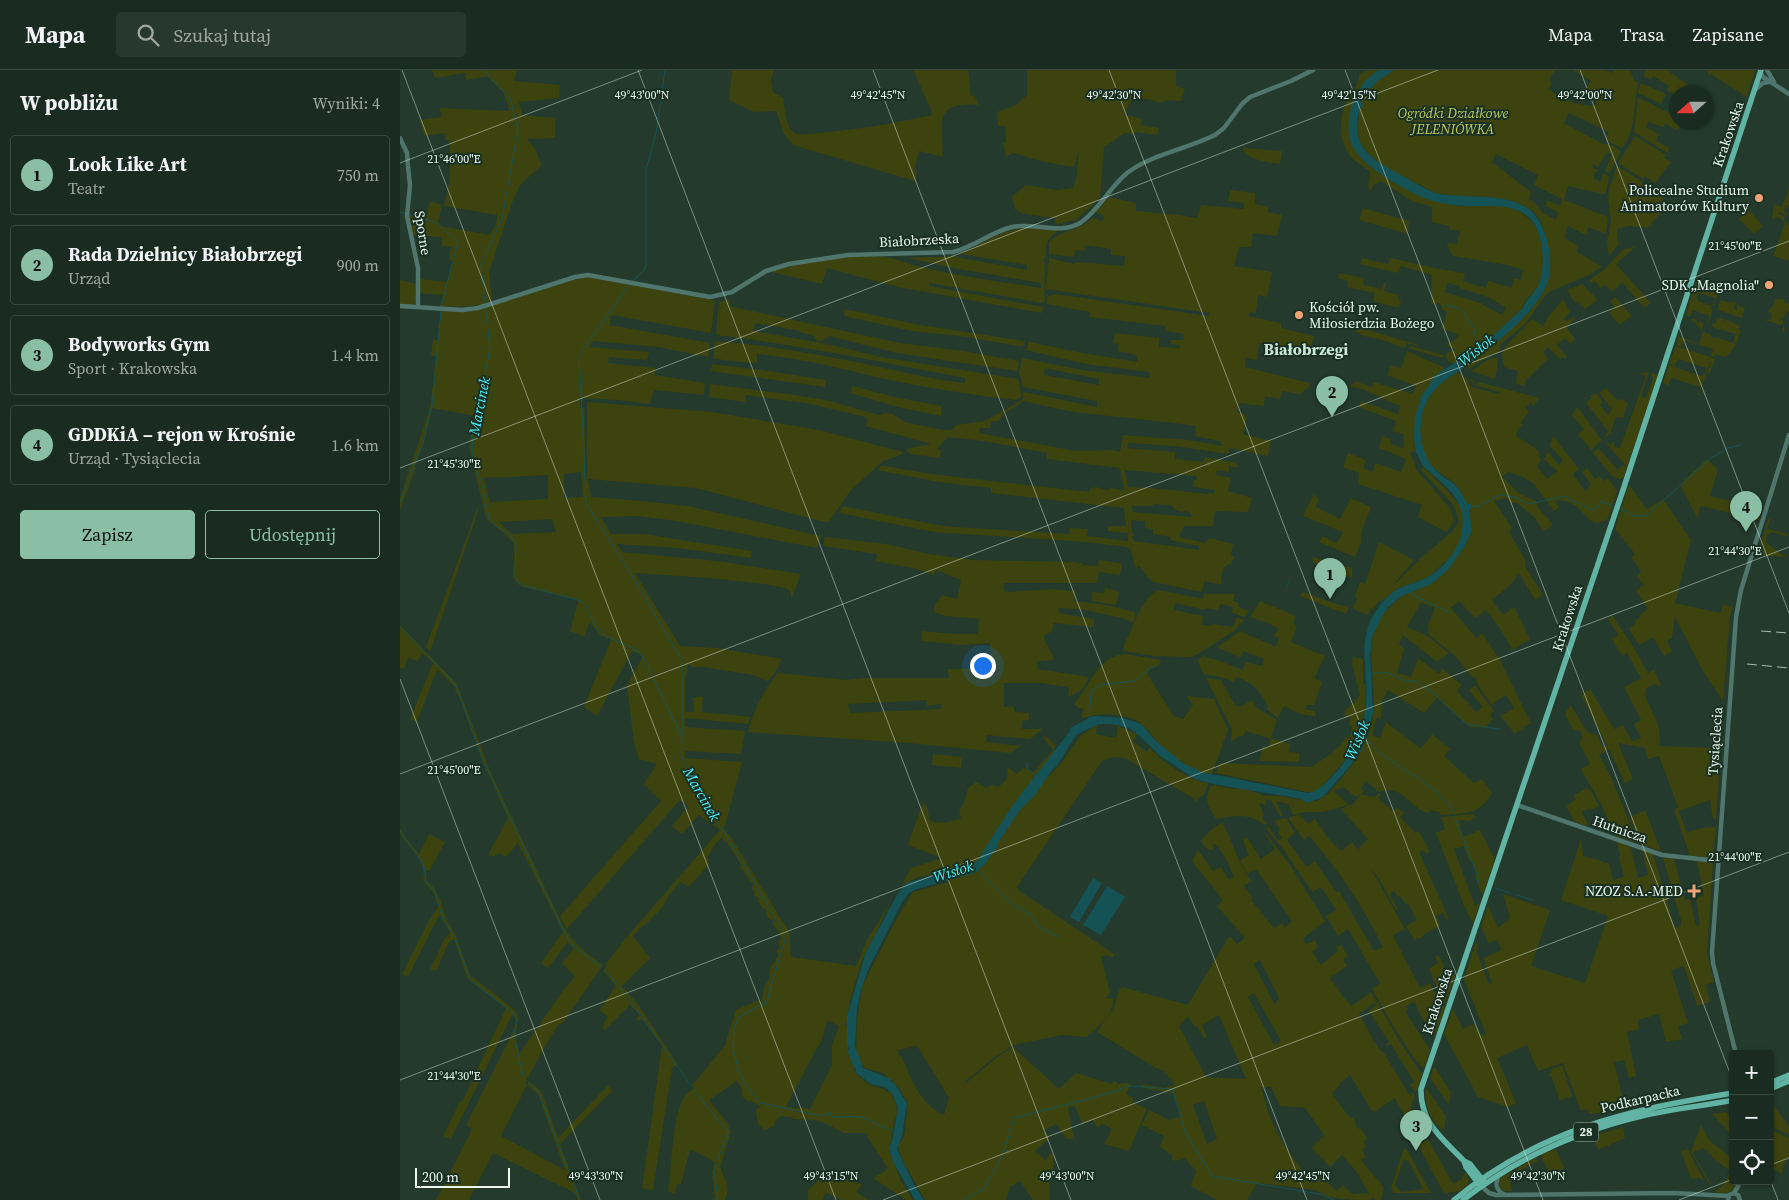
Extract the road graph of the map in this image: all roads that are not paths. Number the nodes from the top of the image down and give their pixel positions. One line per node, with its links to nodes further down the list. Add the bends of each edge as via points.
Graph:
1 (1312, 70): 8 (street, Białobrzeska, via 1250,97 1215,135 1136,167 1120,180 1086,219 1073,226 1015,226 953,252 848,255 789,264 766,271 732,292 718,296 696,296 588,275 485,307 462,310)
2 (1763, 71): 3 (street, via 1763,77); 4 (street); 5 (main road, Krakowska)
3 (1771, 82): 4 (street); 5 (street)
4 (1776, 85): 6 (street)
5 (1756, 89): 11 (main road, Krakowska)
6 (1789, 94)
7 (400, 138): 8 (street, Sporne, via 407,153 410,185 407,214 418,268)
8 (418, 305): 9 (street, Białobrzeska)
9 (400, 306)
10 (1789, 435): 12 (street, Tysiąclecia, via 1738,609)
11 (1517, 805): 12 (street, Hutnicza, via 1662,856); 20 (main road, Krakowska, via 1421,1089 1422,1104 1431,1126 1464,1161 1466,1168)
12 (1718, 861): 13 (street, Tysiąclecia, via 1712,957)
13 (1735, 1050)
14 (1789, 1075): 15 (main road)
15 (1774, 1081)
16 (1789, 1081): 17 (main road)
17 (1774, 1087)
18 (1729, 1095): 21 (main road, Podkarpacka / 28, via 1655,1106 1598,1121 1552,1139)
19 (1729, 1101): 22 (main road, Podkarpacka / 28, via 1644,1115 1605,1126 1552,1146)
20 (1474, 1173): 21 (main road); 23 (main road, Krakowska); 24 (main road)
21 (1490, 1174): 23 (main road, Podkarpacka / 28)
22 (1499, 1174): 23 (main road, Podkarpacka / 28); 25 (street, via 1496,1184)
23 (1481, 1183): 24 (main road, 28); 25 (street, via 1491,1194); 29 (main road, 28)
24 (1467, 1190): 28 (main road, 28)
25 (1504, 1195): 27 (street, via 1674,1193)
26 (1739, 1197): 27 (street)
27 (1728, 1199)
28 (1454, 1200)
29 (1463, 1200)

